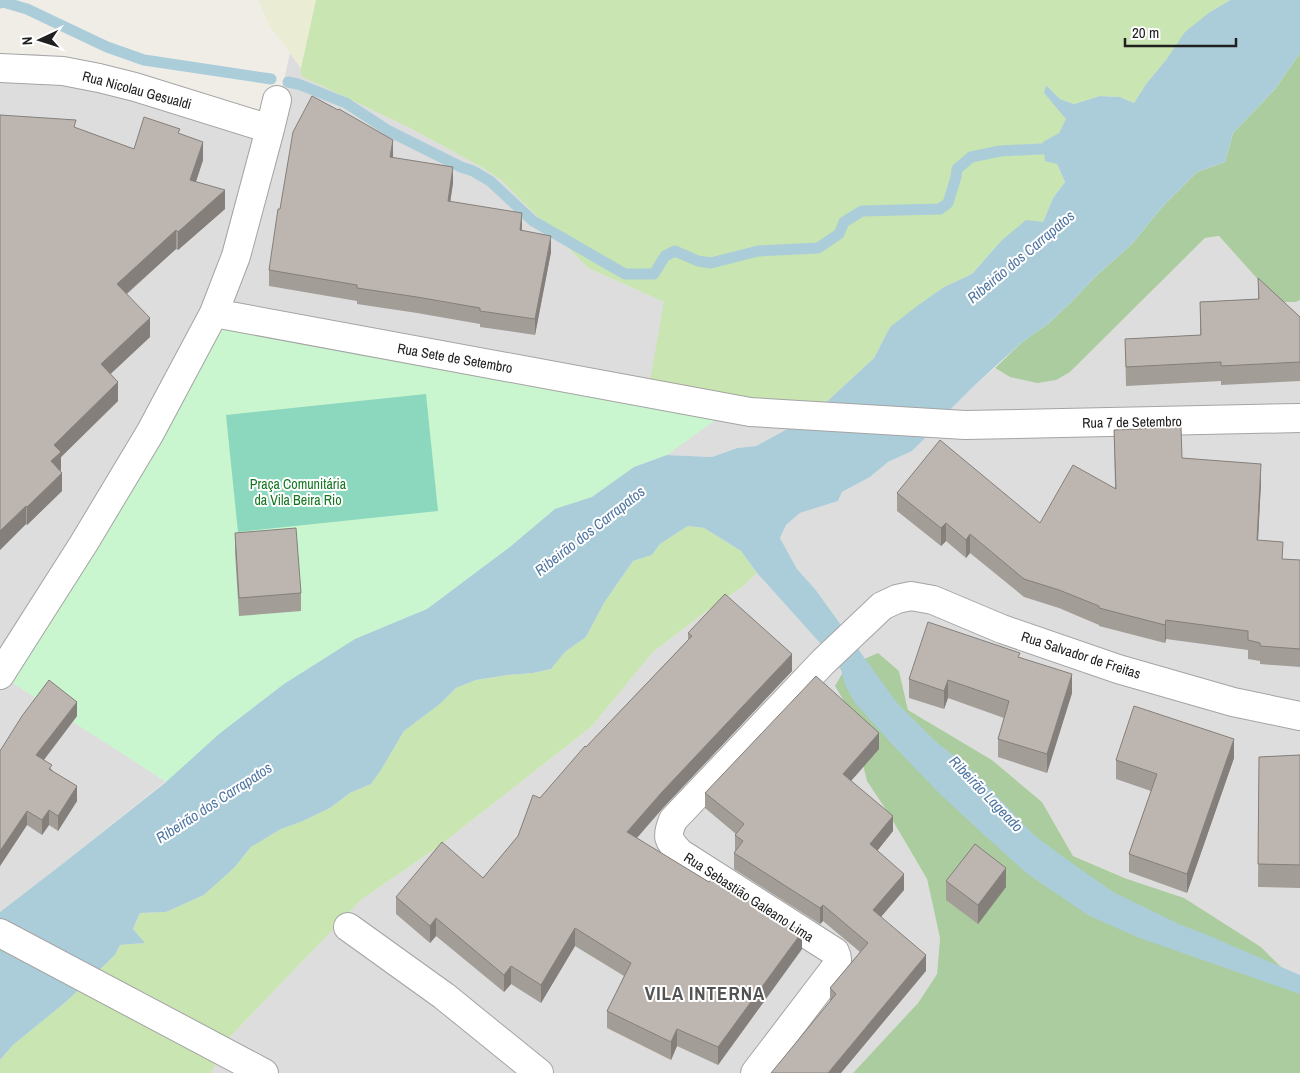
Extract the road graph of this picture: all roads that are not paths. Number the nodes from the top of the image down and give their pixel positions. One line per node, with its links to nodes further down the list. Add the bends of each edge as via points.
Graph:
1 (0, 68): 3 (street, Rua Nicolau Gesualdi, via 63,71 99,78)
2 (277, 100): 3 (street)
3 (270, 129): 4 (street, via 236,256)
4 (214, 313): 5 (street, Rua Sete de Setembro, via 750,412); 8 (street, via 150,433)
5 (792, 414): 6 (street, Rua 7 de Setembro, via 964,425)
6 (1300, 418)
7 (871, 618): 9 (street, Rua Salvador de Freitas, via 882,606 897,599 911,596 933,600 1002,629 1118,669 1233,702); 14 (street, Rua Sebastião Galeano Lima, via 823,662 673,820 669,832 671,843 680,853 835,952 837,957 835,968)
8 (0, 675)
9 (1300, 716)
10 (348, 927): 13 (street, via 444,996)
11 (0, 933): 12 (street)
12 (264, 1073)
13 (539, 1073)
14 (755, 1073)

